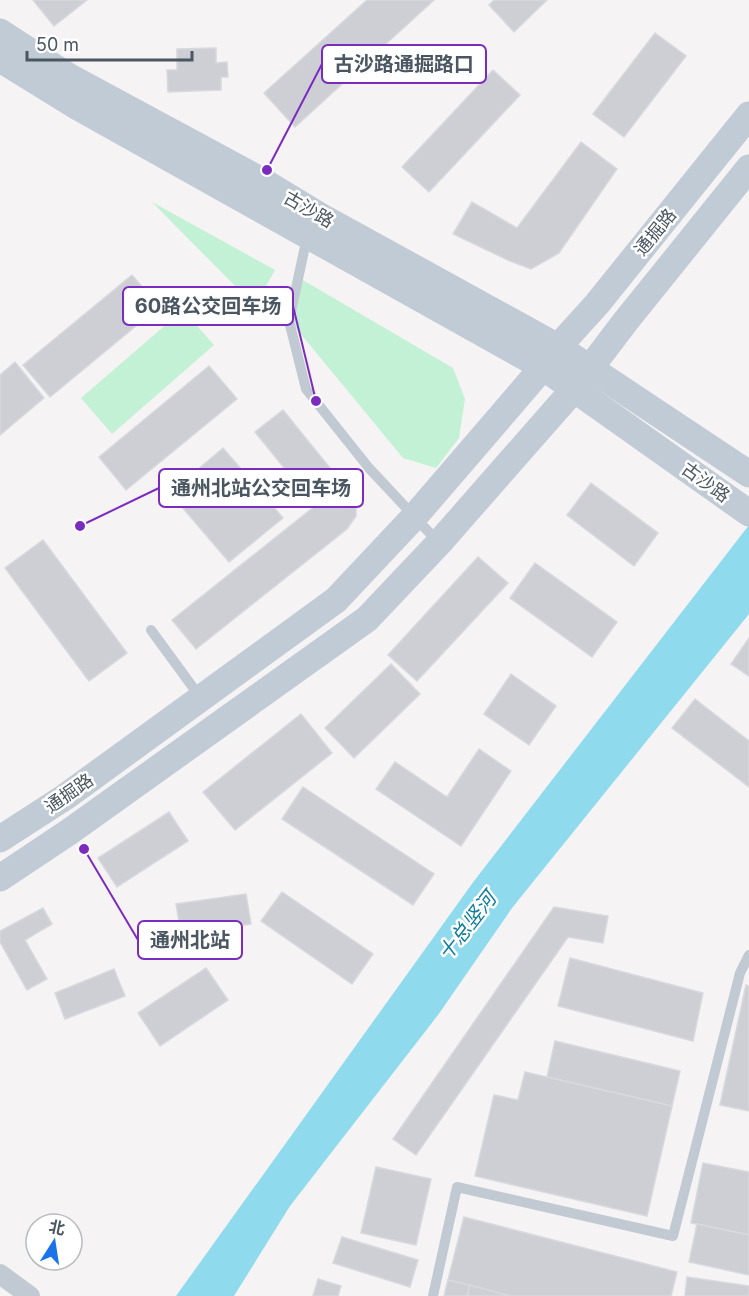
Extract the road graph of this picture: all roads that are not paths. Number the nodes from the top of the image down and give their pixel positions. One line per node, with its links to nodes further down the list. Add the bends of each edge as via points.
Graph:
1 (0, 32): 5 (main road, 古沙路, via 68,76 264,182)
2 (0, 59): 5 (main road, 古沙路, via 78,107)
3 (749, 115): 6 (main road, 通掘路)
4 (749, 168): 7 (main road, 通掘路)
5 (314, 226): 6 (main road, 古沙路); 10 (lane, via 289,321 306,389 369,468)
6 (550, 357): 7 (main road, 古沙路); 10 (main road, 通掘路)
7 (583, 378): 8 (main road, 古沙路); 9 (main road, 古沙路); 11 (main road, 通掘路)
8 (745, 472)
9 (749, 513)
10 (415, 516): 11 (lane); 13 (main road, 通掘路, via 336,600)
11 (439, 543): 15 (main road, 通掘路, via 367,619)
12 (151, 630): 13 (lane)
13 (201, 698): 14 (main road, 通掘路, via 65,798)
14 (0, 839)
15 (0, 878)
16 (749, 955): 19 (lane, via 740,973 673,1236 457,1187)
17 (0, 1274): 18 (street)
18 (30, 1296)
19 (433, 1296)

